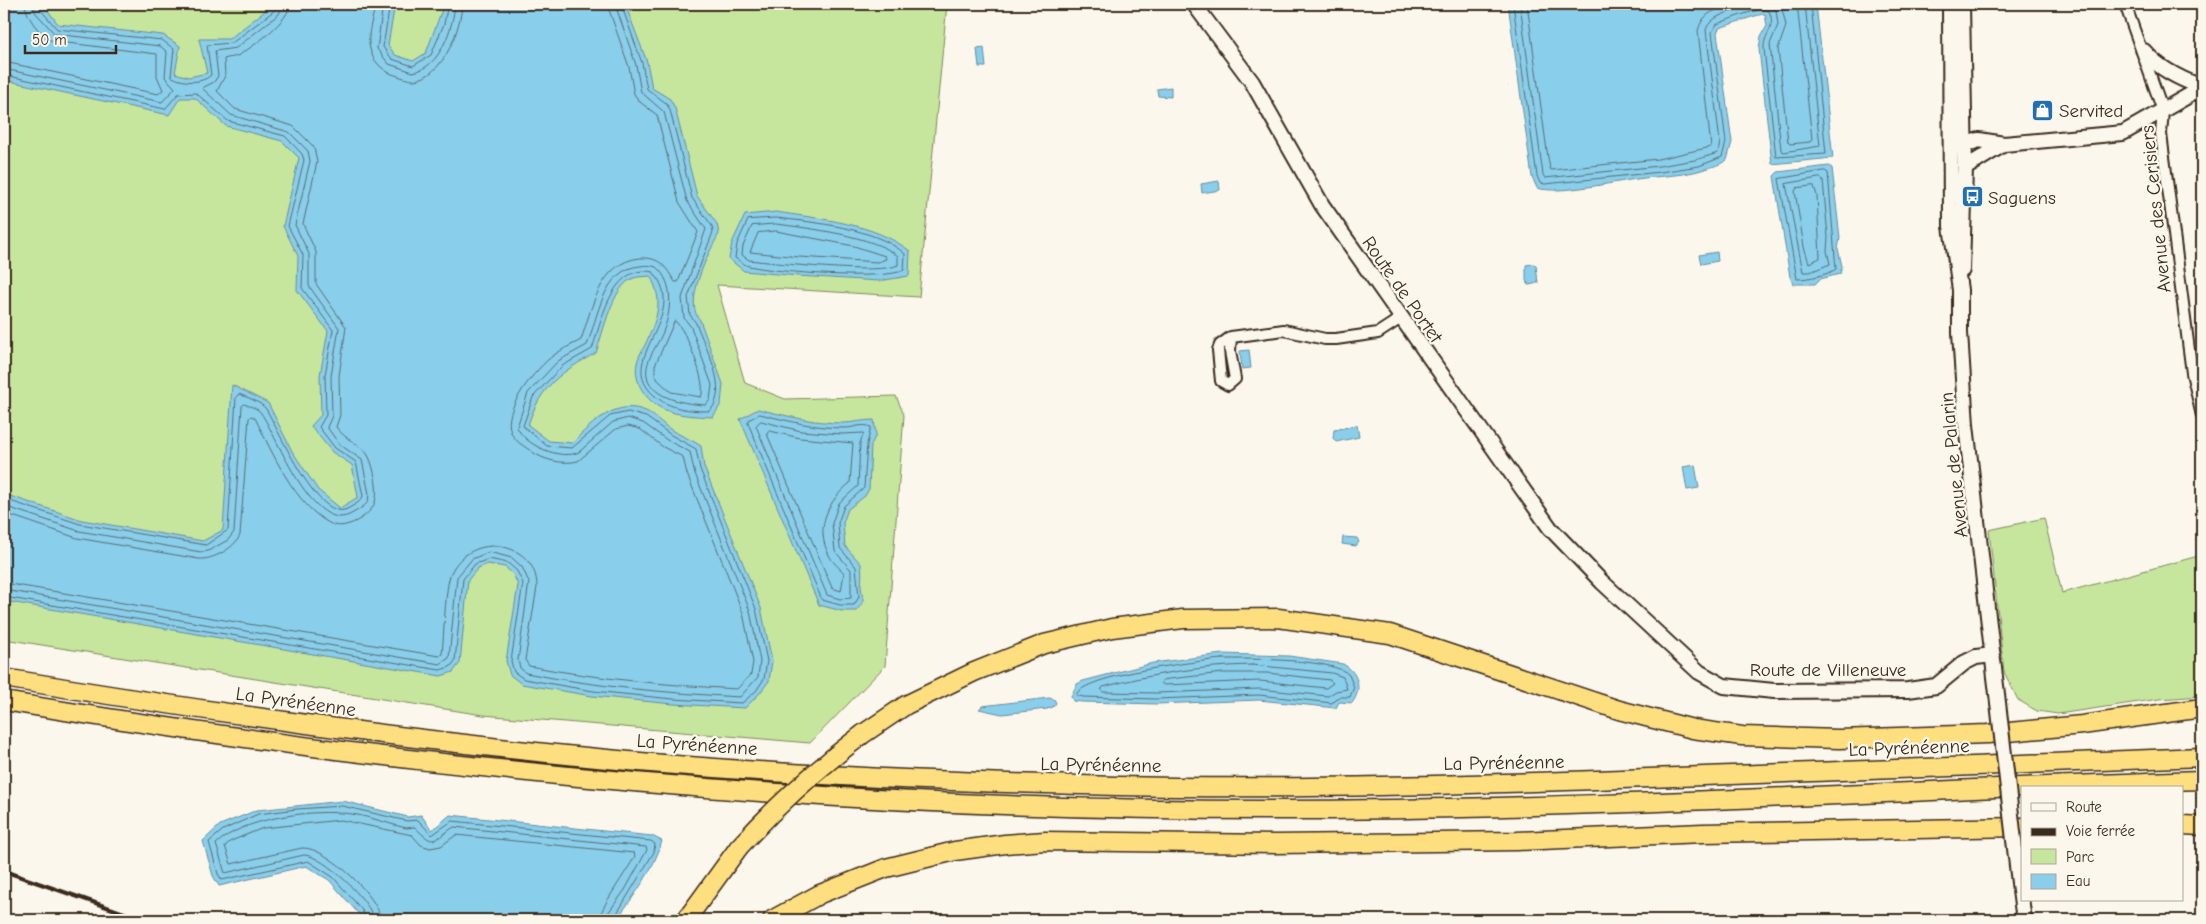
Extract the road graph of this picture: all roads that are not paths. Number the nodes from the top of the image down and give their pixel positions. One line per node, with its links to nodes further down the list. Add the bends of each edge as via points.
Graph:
1 (1194, 4): 15 (street, Route de Portet, via 1247,75 1322,205)
2 (1950, 4): 11 (street, Avenue de Palarin)
3 (1962, 4): 8 (street, Avenue de Palarin)
4 (2125, 4): 5 (street, Avenue des Cerisiers)
5 (2144, 52): 6 (street, via 2172,74); 7 (street, Avenue des Cerisiers)
6 (2202, 87): 7 (street)
7 (2162, 111): 10 (street, via 2123,133); 17 (street, Avenue des Cerisiers, via 2161,134 2187,337)
8 (1964, 128): 9 (street); 11 (street, Avenue de Palarin)
9 (1979, 140): 10 (street); 11 (street)
10 (2004, 144): 12 (street)
11 (1958, 146): 12 (street); 13 (street, Avenue de Palarin); 14 (street, Avenue de Palarin, via 1952,226)
12 (1979, 158): 13 (street)
13 (1965, 168): 14 (street, Avenue de Palarin)
14 (1960, 290): 19 (street, Avenue de Palarin, via 1966,425)
15 (1401, 318): 16 (street, via 1378,333 1336,339 1325,340 1284,330); 18 (street, Route de Portet, via 1550,528)
16 (1232, 337)
17 (2202, 416)
18 (1602, 582): 19 (street, Route de Villeneuve, via 1699,672 1724,686 1774,692 1908,690 1936,686 1964,663 1976,657)
19 (1993, 655): 30 (street, Avenue de Palarin, bridge)
20 (4, 678): 23 (highway, La Pyrénéenne, via 270,720 593,758 974,782 1254,787 1510,783)
21 (4, 701): 26 (highway, via 272,743 425,762 612,781 969,804 1273,810 1501,806)
22 (2202, 708): 32 (highway, bridge, via 1988,734 1839,739 1742,736 1693,729 1619,710 1390,634 1278,618 1183,619 1112,628 1044,644 974,672 906,705 863,734 825,762 781,802 739,847)
23 (2202, 757)
24 (2202, 780): 25 (highway)
25 (2040, 786)
26 (2021, 787)
27 (2184, 825): 29 (highway)
28 (2021, 826): 33 (highway, via 1517,841 1275,844 1045,841 1005,844 955,851 886,868 820,894)
29 (2202, 826)
30 (2021, 892)
31 (2022, 902): 34 (street, Avenue de Palarin, bridge)
32 (686, 920)
33 (772, 920)
34 (2024, 920)

